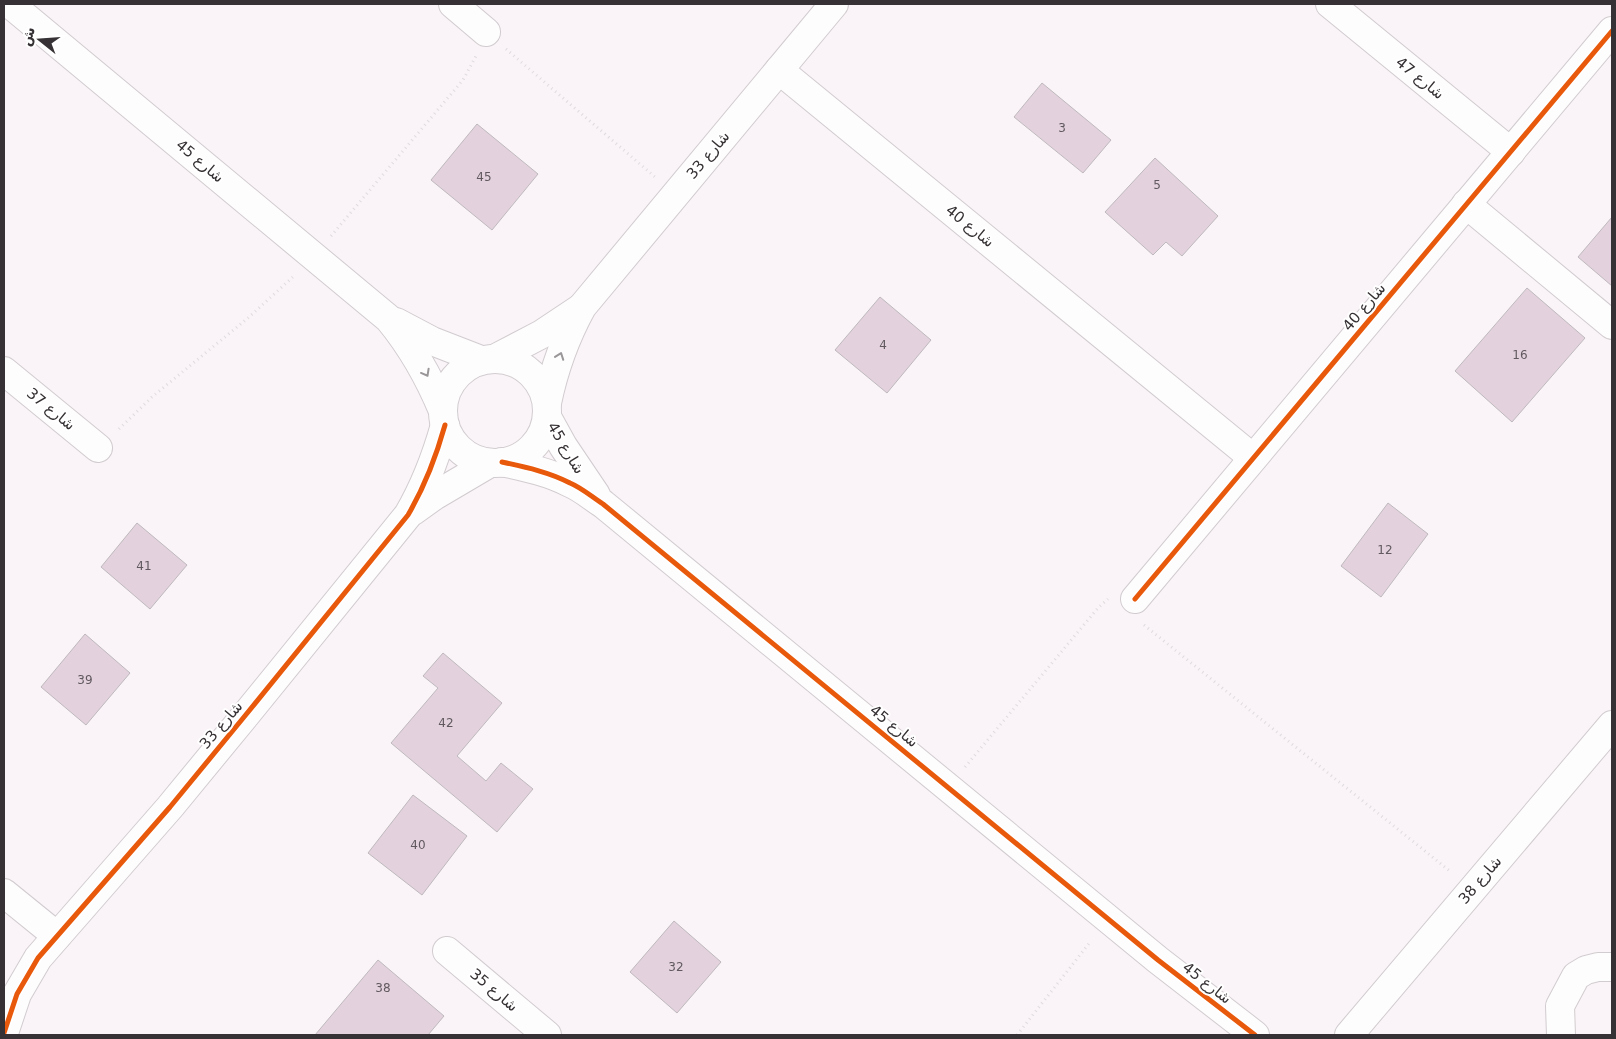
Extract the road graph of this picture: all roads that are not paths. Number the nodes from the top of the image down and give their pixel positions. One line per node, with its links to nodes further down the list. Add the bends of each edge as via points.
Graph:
1 (10, 4): 11 (street, شارع 45)
2 (453, 4): 6 (street)
3 (834, 4): 7 (street, شارع 33)
4 (1330, 4): 8 (street, شارع 47)
5 (1612, 31): 8 (street, شارع 40)
6 (486, 32)
7 (779, 70): 10 (street, شارع 33); 18 (street, شارع 40)
8 (1511, 152): 9 (street, شارع 40)
9 (1466, 204): 12 (street); 18 (street, شارع 40)
10 (582, 308): 13 (street, شارع 33, via 542,334); 15 (street, شارع 33, one-way to 10, via 552,377 570,329)
11 (389, 319): 13 (street, شارع 45, via 432,341); 16 (street, شارع 45, one-way to 16, via 418,358 432,384)
12 (1612, 325)
13 (489, 359): 15 (street, via 510,360 535,376 543,389); 16 (street, via 469,365 454,379 445,397)
14 (4, 371): 17 (street, شارع 37)
15 (547, 410): 19 (street, via 544,430 537,442 515,459); 20 (street, شارع 45, via 568,453)
16 (444, 418): 19 (street, via 450,436 466,454 478,460); 21 (street, شارع 33, via 432,469)
17 (98, 448)
18 (1253, 458): 22 (street, شارع 40)
19 (496, 462): 20 (street, شارع 45, via 552,475); 21 (street, شارع 33, via 434,496)
20 (603, 504): 30 (street, شارع 45)
21 (408, 515): 25 (street, شارع 33, via 170,807)
22 (1138, 611)
23 (1612, 725): 31 (street, شارع 38)
24 (4, 893): 25 (street)
25 (57, 936): 28 (street, شارع 33, via 38,958 17,994)
26 (447, 951): 29 (street, شارع 35)
27 (1612, 967): 32 (street, via 1598,967 1576,976 1560,1006)
28 (4, 1033)
29 (541, 1033)
30 (1255, 1035)
31 (1349, 1035)
32 (1561, 1035)

